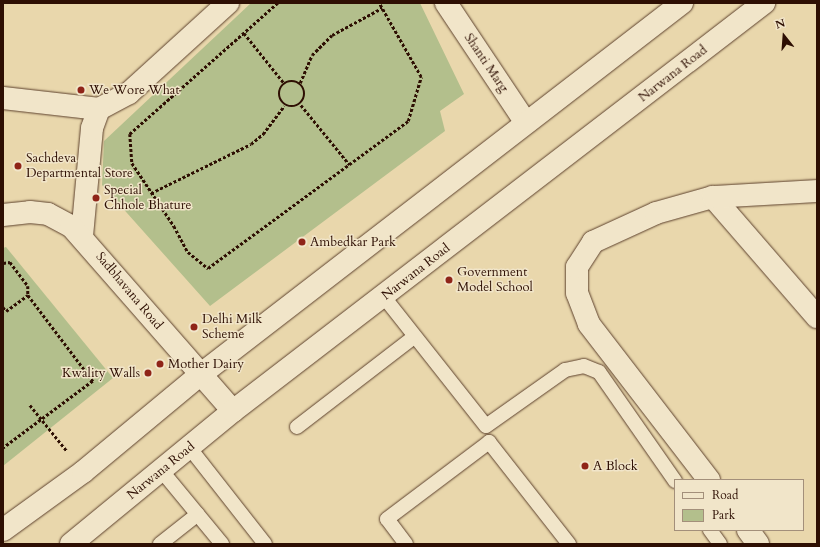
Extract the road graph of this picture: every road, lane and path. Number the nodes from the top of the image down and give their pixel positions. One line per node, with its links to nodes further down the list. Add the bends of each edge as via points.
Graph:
1 (228, 3): 14 (main road, via 129,94)
2 (278, 3): 8 (path)
3 (379, 3): 7 (path)
4 (446, 3): 15 (main road, Shanti Marg)
5 (682, 3): 15 (main road)
6 (764, 3): 24 (main road, Narwana Road)
7 (382, 8): 10 (path, via 332,36 312,55); 16 (path, via 421,77 408,121)
8 (244, 33): 9 (path); 18 (path, via 130,134 132,163)
9 (284, 83): 10 (path, via 292,80); 13 (path, via 278,94)
10 (300, 83): 12 (path, via 306,95)
11 (3, 98): 14 (main road)
12 (301, 105): 13 (path, via 292,108); 16 (path)
13 (284, 106): 18 (path, via 263,134 251,144)
14 (99, 109): 21 (main road, via 92,128)
15 (526, 123): 28 (main road)
16 (350, 165): 18 (path, via 208,268 188,252)
17 (817, 191): 19 (main road)
18 (151, 193)
19 (713, 197): 26 (main road); 38 (main road, via 656,213 593,242 577,267 577,293 589,324)
20 (3, 214): 21 (main road, Sadbhavana Road, via 48,214 61,218)
21 (82, 236): 28 (main road, Sadbhavana Road)
22 (3, 263): 23 (path, via 10,262 28,286)
23 (28, 295): 25 (path, via 6,311); 31 (path, via 93,381)
24 (384, 297): 27 (lane); 30 (main road, Narwana Road)
25 (3, 307)
26 (817, 317)
27 (414, 337): 32 (lane); 37 (lane, via 486,426 565,370 584,366 599,372)
28 (200, 375): 30 (main road, Sadbhavana Road); 40 (main road, via 83,472)
29 (30, 405): 31 (path)
30 (233, 411): 34 (main road, Narwana Road)
31 (42, 419): 33 (path); 35 (path)
32 (297, 427)
33 (50, 428)
34 (189, 447): 36 (main road, Narwana Road); 46 (lane)
35 (3, 448)
36 (161, 470): 39 (lane); 43 (main road, Narwana Road)
37 (674, 479)
38 (708, 479)
39 (198, 514): 44 (lane); 45 (lane)
40 (3, 530)
41 (711, 531): 49 (lane)
42 (749, 531): 50 (main road)
43 (71, 544)
44 (160, 544)
45 (222, 544)
46 (265, 544)
47 (406, 544): 48 (lane, via 386,519 489,442)
48 (569, 544)
49 (720, 544)
50 (758, 544)

